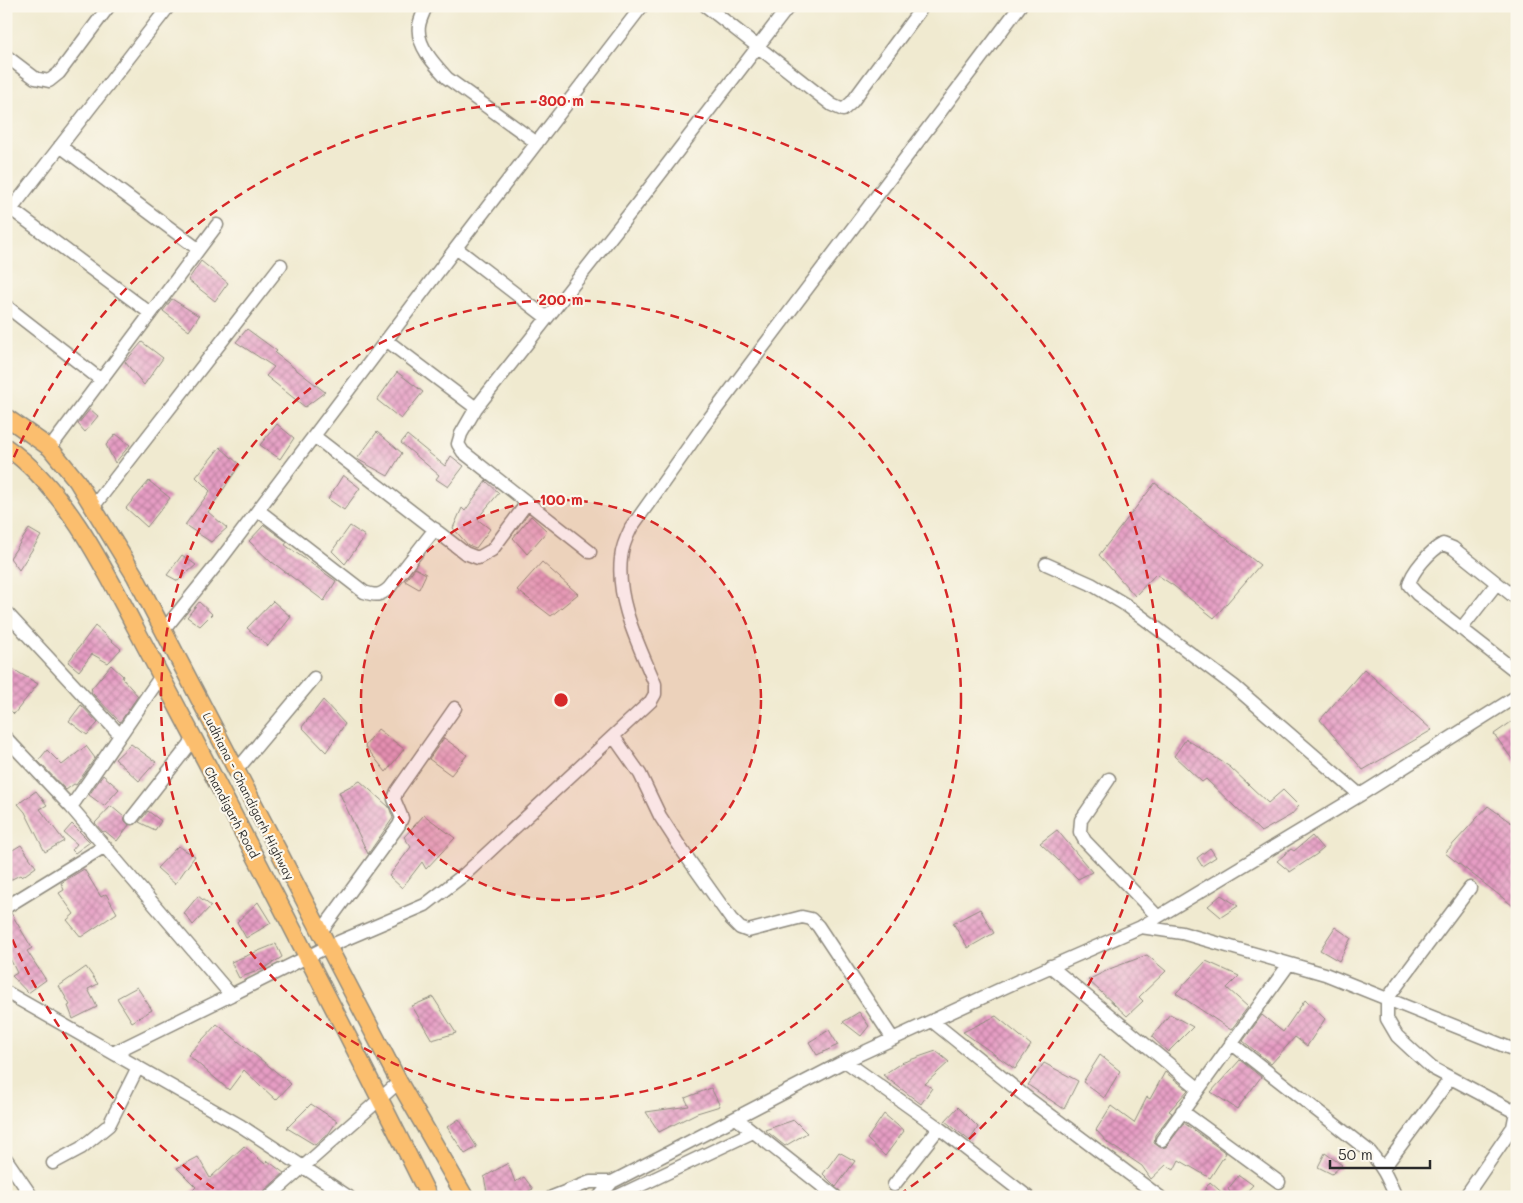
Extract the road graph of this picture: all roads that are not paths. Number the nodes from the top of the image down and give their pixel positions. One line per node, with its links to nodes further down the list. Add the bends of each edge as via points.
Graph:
1 (109, 6): 10 (street, via 59,73 49,81 35,78)
2 (169, 6): 12 (street)
3 (426, 6): 11 (street, via 419,26 420,42 436,66)
4 (642, 6): 11 (street)
5 (706, 6): 9 (street)
6 (789, 6): 9 (street)
7 (922, 6): 9 (street, via 844,110 832,105)
8 (1020, 6): 45 (street, via 702,428 631,528 620,558 622,591 630,624 655,684 656,694)
9 (757, 47): 20 (street)
10 (6, 56)
11 (537, 143): 15 (street)
12 (60, 146): 13 (street); 16 (street)
13 (9, 212): 19 (street)
14 (217, 225): 16 (street)
15 (456, 248): 20 (street); 21 (street)
16 (198, 249): 19 (street)
17 (281, 265): 29 (street)
18 (6, 306): 22 (street)
19 (150, 312): 22 (street)
20 (547, 318): 23 (street)
21 (386, 340): 23 (street); 25 (street)
22 (101, 380): 27 (street)
23 (476, 408): 28 (street, via 458,444 463,452)
24 (6, 417): 27 (main road, Ludhiana - Chandigarh Highway)
25 (314, 436): 30 (street); 31 (street)
26 (6, 447): 40 (main road, Chandigarh Road, via 41,478 92,547)
27 (50, 448): 29 (main road, Ludhiana - Chandigarh Highway)
28 (527, 503): 31 (street, via 492,550 478,558 465,553); 32 (street)
29 (93, 507): 38 (main road, Ludhiana - Chandigarh Highway, via 135,576)
30 (258, 510): 31 (street, via 364,592 375,596 389,588); 38 (street)
31 (435, 530)
32 (590, 552)
33 (1046, 564): 50 (street, via 1091,584 1126,605 1234,686)
34 (1497, 583): 35 (street); 37 (street); 37 (street, via 1453,548 1443,544 1435,548 1410,578 1409,585 1417,594)
35 (1517, 599)
36 (6, 612): 44 (street)
37 (1462, 629): 39 (street)
38 (163, 631): 48 (main road, Ludhiana - Chandigarh Highway)
39 (1517, 672)
40 (160, 676): 44 (street); 47 (main road, Chandigarh Road)
41 (314, 678): 48 (street)
42 (1517, 696): 50 (street)
43 (455, 708): 58 (street, via 396,791 394,799 402,818 399,825)
44 (120, 735): 51 (street)
45 (614, 736): 58 (street, via 465,874 425,905); 66 (street, via 640,774 660,816 684,854 731,919 748,931 802,917 810,919 818,926)
46 (6, 738): 51 (street)
47 (194, 739): 52 (street); 59 (main road, Chandigarh Road)
48 (236, 770): 58 (main road, Ludhiana - Chandigarh Highway)
49 (1109, 779): 56 (street, via 1080,820 1080,832)
50 (1360, 795): 56 (street)
51 (70, 807): 53 (street)
52 (132, 818)
53 (105, 846): 55 (street); 62 (street)
54 (1470, 888): 64 (street)
55 (6, 907)
56 (1158, 917): 57 (street)
57 (1141, 927): 60 (street, via 1182,932); 61 (street)
58 (324, 940): 59 (street); 73 (main road, Ludhiana - Chandigarh Highway)
59 (307, 958): 62 (street); 75 (main road, Chandigarh Road)
60 (1289, 964): 64 (street, via 1325,974); 67 (street)
61 (1050, 966): 65 (street); 74 (street)
62 (232, 995): 69 (street)
63 (9, 996): 69 (street)
64 (1387, 999): 68 (street); 72 (street, via 1387,1019 1397,1036 1432,1068)
65 (932, 1021): 66 (street); 99 (street)
66 (893, 1039): 70 (street)
67 (1231, 1043): 74 (street); 85 (street, via 1370,1152)
68 (1517, 1051)
69 (113, 1053): 71 (street)
70 (845, 1061): 78 (street); 79 (street)
71 (138, 1067): 83 (street, via 109,1125 81,1148); 84 (street, via 241,1126)
72 (1450, 1078): 76 (street); 85 (street)
73 (398, 1082): 75 (street); 93 (main road, Ludhiana - Chandigarh Highway)
74 (1198, 1088): 77 (street)
75 (381, 1099): 84 (street); 92 (main road, Chandigarh Road)
76 (1516, 1109): 101 (street, via 1513,1127)
77 (1182, 1111): 81 (street); 87 (street)
78 (736, 1118): 80 (street); 86 (street)
79 (939, 1128): 88 (street); 98 (street)
80 (753, 1132): 96 (street); 97 (street)
81 (1162, 1140)
82 (6, 1159): 89 (street)
83 (53, 1163)
84 (304, 1167): 90 (street); 91 (street)
85 (1384, 1169): 100 (street)
86 (612, 1182): 94 (street, via 590,1182); 95 (street)
87 (1279, 1182)
88 (894, 1185)
89 (32, 1197)
90 (270, 1197)
91 (349, 1197)
92 (429, 1197)
93 (465, 1197)
94 (552, 1197)
95 (599, 1197)
96 (616, 1197)
97 (836, 1197)
98 (1028, 1197)
99 (1160, 1197)
100 (1396, 1197)
101 (1465, 1197)

